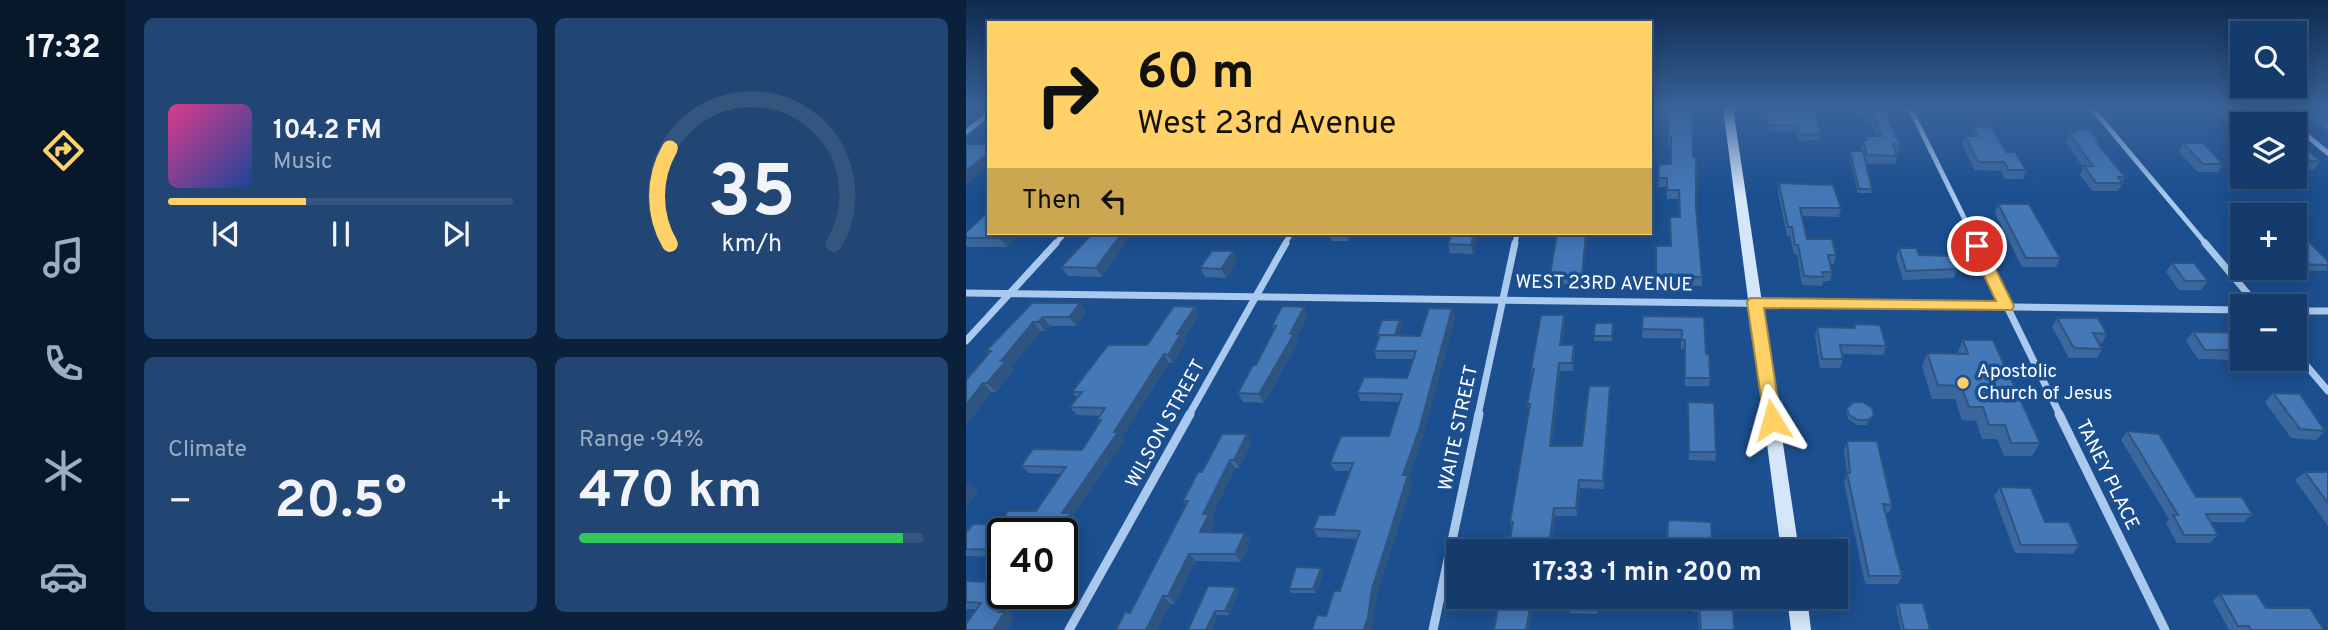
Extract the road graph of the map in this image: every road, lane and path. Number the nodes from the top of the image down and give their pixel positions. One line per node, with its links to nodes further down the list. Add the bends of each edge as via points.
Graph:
1 (1732, 137): 14 (street)
2 (1924, 137): 15 (street, TANEY PLACE)
3 (2117, 137): 11 (street)
4 (2309, 137): 5 (street)
5 (2328, 153)
6 (1063, 235): 10 (street)
7 (1290, 235): 12 (street, WILSON STREET)
8 (1517, 235): 13 (street, WAITE STREET)
9 (966, 293): 10 (street, WEST 23RD AVENUE)
10 (1010, 293): 12 (street, WEST 23RD AVENUE); 19 (street)
11 (2248, 294)
12 (1255, 296): 13 (street, WEST 23RD AVENUE); 24 (street, WILSON STREET)
13 (1503, 299): 14 (street, WEST 23RD AVENUE); 25 (street, WAITE STREET)
14 (1755, 302): 15 (street, WEST 23RD AVENUE); 22 (street)
15 (2007, 306): 16 (street, WEST 23RD AVENUE); 27 (street, TANEY PLACE)
16 (2230, 310)
17 (2307, 311): 18 (street)
18 (2328, 312)
19 (966, 341)
20 (2307, 366): 21 (street)
21 (2328, 391)
22 (1788, 539)
23 (1798, 609): 26 (street)
24 (1069, 630)
25 (1433, 630)
26 (1801, 630)
27 (2165, 630)

